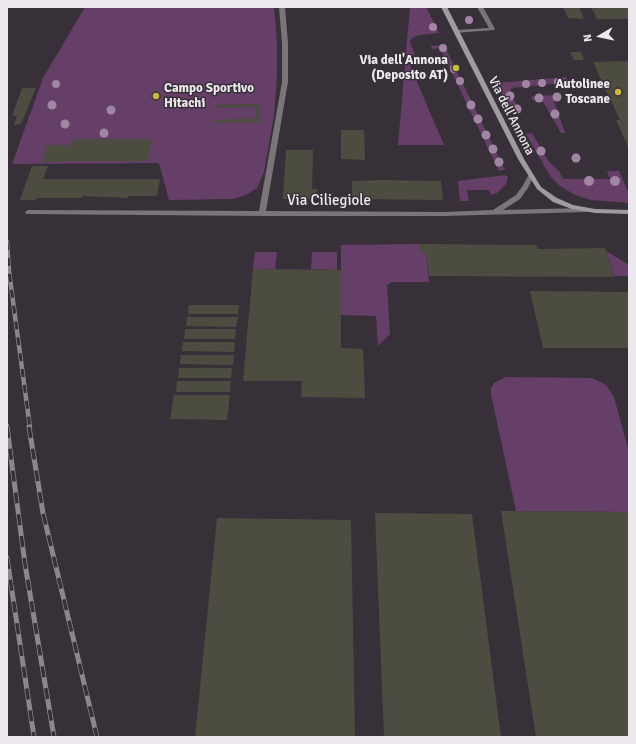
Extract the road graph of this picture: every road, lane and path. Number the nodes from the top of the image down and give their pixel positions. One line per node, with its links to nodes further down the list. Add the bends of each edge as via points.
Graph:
1 (282, 7): 10 (street, via 286,43 284,89)
2 (444, 7): 4 (street, Via dell'Annona)
3 (480, 7): 4 (street, via 492,29)
4 (457, 32): 5 (street, Via dell'Annona)
5 (530, 177): 6 (street, Via dell'Annona, via 542,191 555,200); 9 (street, via 526,188 518,197)
6 (584, 210): 8 (street, Via Ciliegiole); 9 (street, Via Ciliegiole)
7 (28, 212): 10 (street, Via Ciliegiole)
8 (629, 212)
9 (494, 213): 10 (street, Via Ciliegiole)
10 (262, 214)

